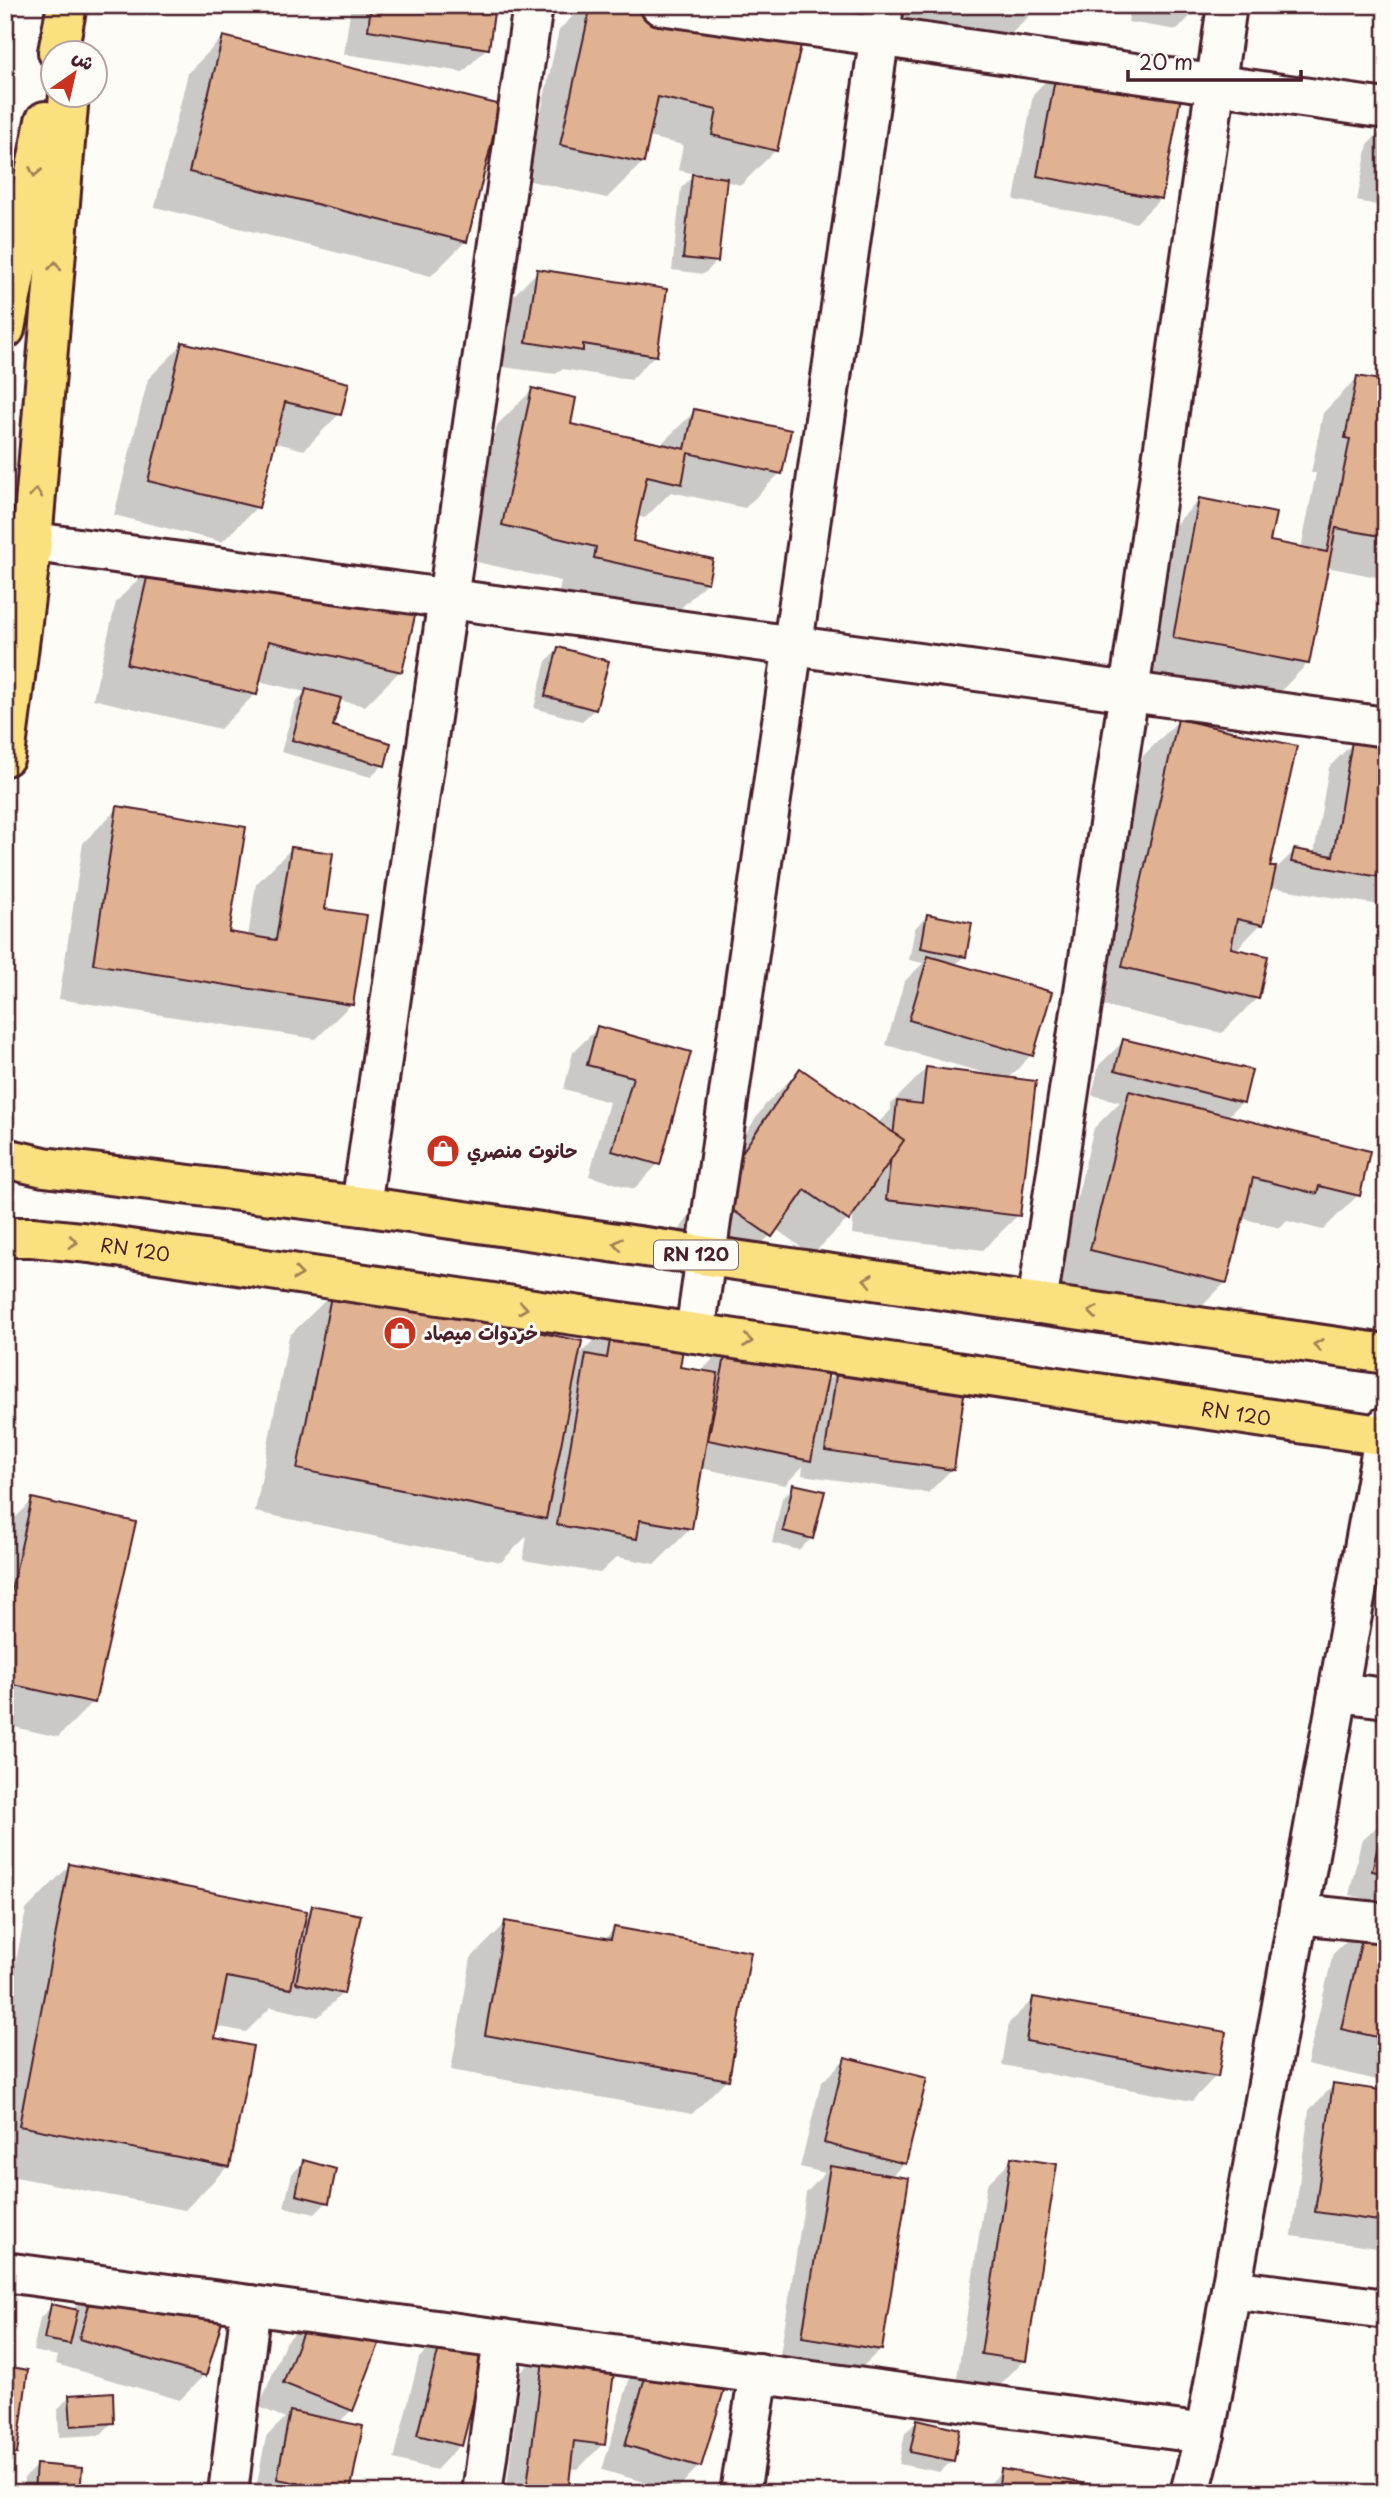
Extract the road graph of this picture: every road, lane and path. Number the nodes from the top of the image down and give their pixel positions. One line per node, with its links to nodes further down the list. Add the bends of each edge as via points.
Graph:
1 (67, 5): 7 (main road)
2 (76, 5): 8 (main road)
3 (533, 5): 15 (street)
4 (660, 5): 6 (street)
5 (1227, 5): 9 (street)
6 (882, 22): 9 (street); 16 (street)
7 (61, 38)
8 (73, 38)
9 (1216, 86): 12 (street); 17 (street)
10 (47, 108): 13 (main road, one-way to 13)
11 (67, 108): 14 (main road, one-way to 11)
12 (1386, 109)
13 (5, 329)
14 (19, 540): 15 (street); 19 (main road)
15 (448, 598): 16 (street); 21 (street)
16 (792, 646): 17 (street); 23 (street)
17 (1129, 692): 18 (street); 24 (street)
18 (1386, 727)
19 (5, 755)
20 (5, 1158): 21 (main road, RN 120, via 44,1167)
21 (361, 1206): 23 (main road, RN 120, one-way to 21)
22 (5, 1237): 25 (main road, RN 120, one-way to 25, via 89,1243)
23 (704, 1256): 24 (main road, RN 120, one-way to 23); 25 (street)
24 (1037, 1304): 26 (main road, RN 120, one-way to 24)
25 (695, 1333): 28 (main road, RN 120, one-way to 28)
26 (1386, 1354)
27 (1386, 1426): 28 (street)
28 (1385, 1436): 29 (street)
29 (1338, 1692): 30 (street); 31 (street)
30 (1386, 1698)
31 (1299, 1913): 32 (street); 34 (street)
32 (1386, 1923)
33 (5, 2272): 35 (street)
34 (1231, 2288): 36 (street); 39 (street)
35 (251, 2305): 37 (street); 40 (street)
36 (1386, 2309)
37 (503, 2339): 38 (street); 41 (street)
38 (759, 2373): 39 (street); 42 (street)
39 (1206, 2434): 43 (street)
40 (228, 2493)
41 (482, 2493)
42 (740, 2493)
43 (1190, 2493)

